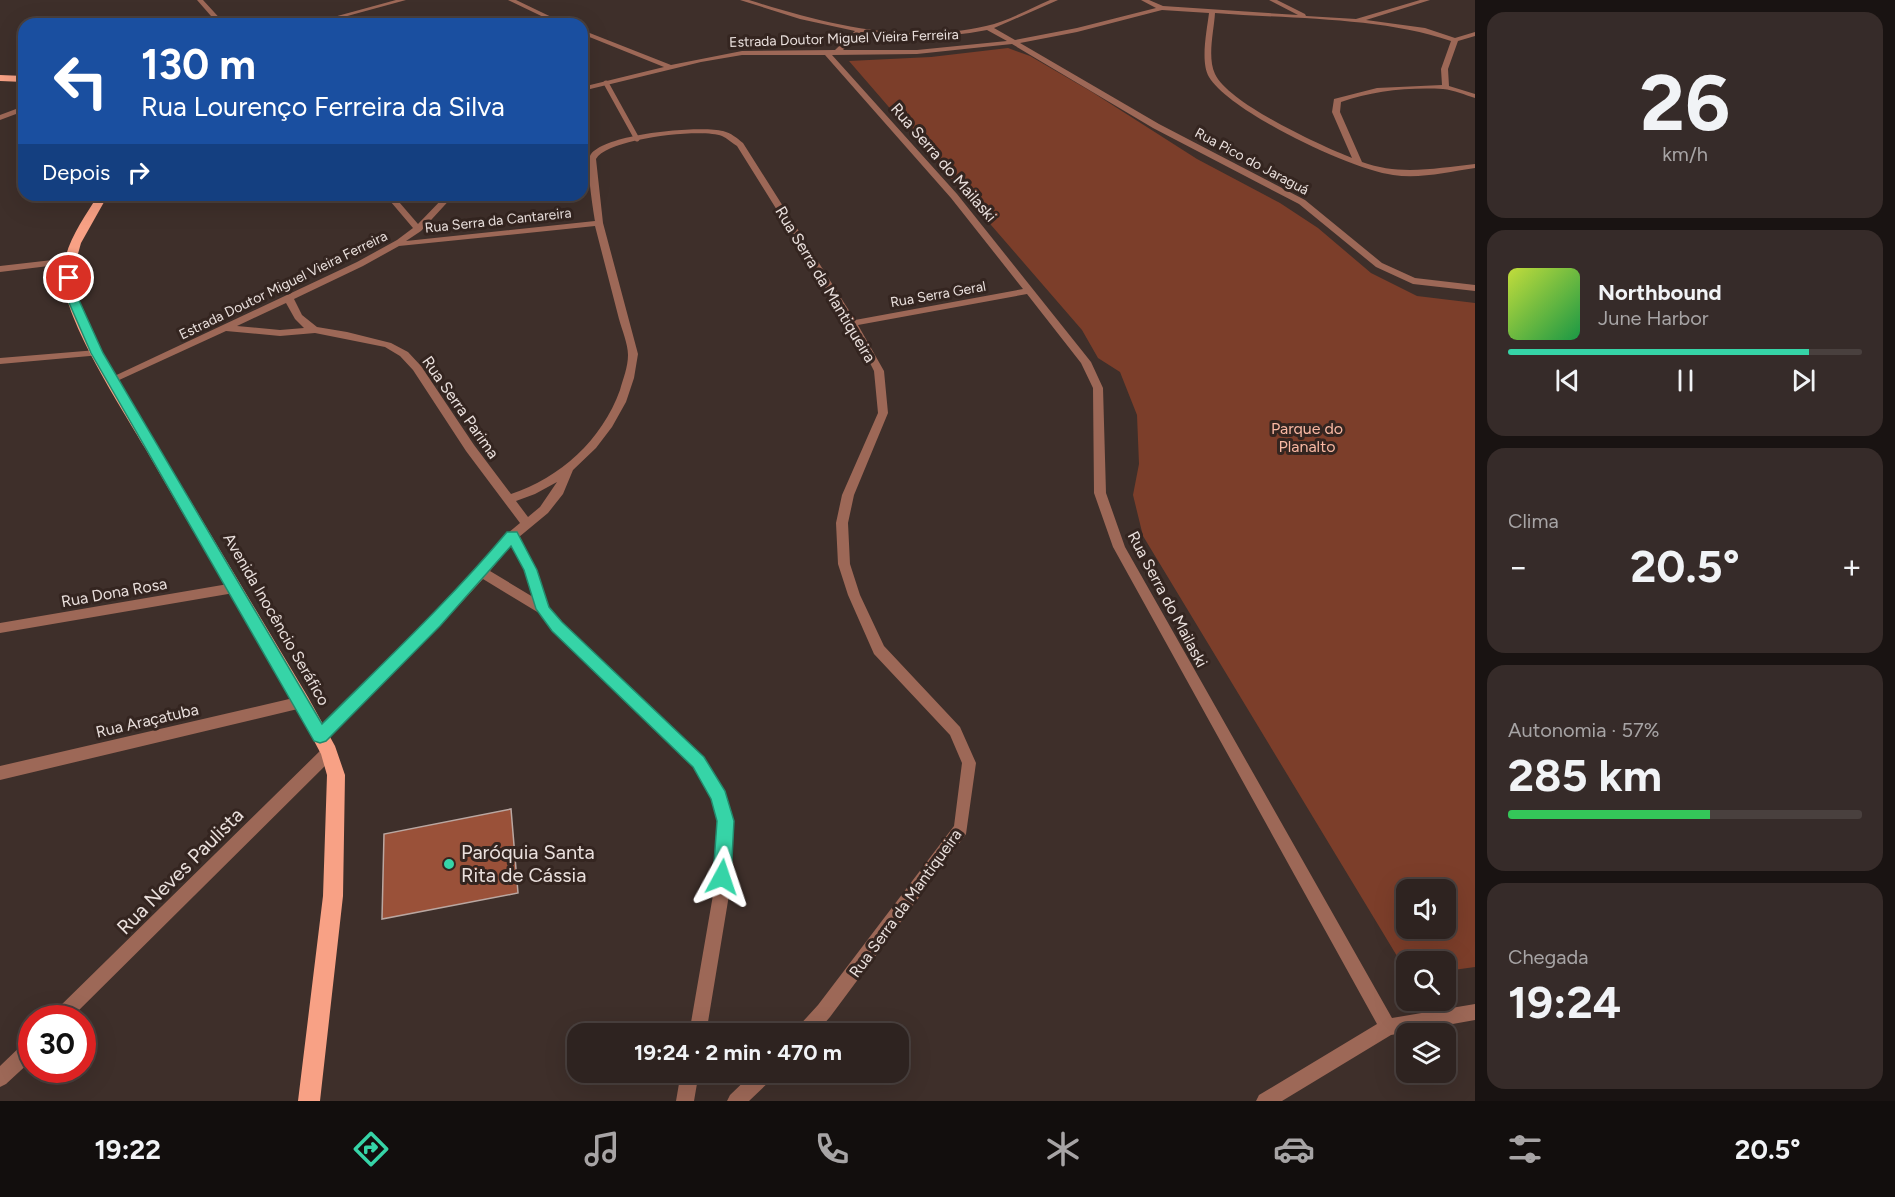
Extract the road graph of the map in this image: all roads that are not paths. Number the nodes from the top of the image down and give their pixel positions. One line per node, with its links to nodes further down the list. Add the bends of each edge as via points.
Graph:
1 (200, 0): 11 (street)
2 (403, 0): 12 (street)
3 (511, 0): 13 (street)
4 (743, 0): 17 (street)
5 (1055, 0): 16 (street)
6 (1144, 0): 9 (street)
7 (1272, 0): 14 (street)
8 (1427, 0): 15 (street)
9 (1162, 8): 10 (street, Estrada Doutor Miguel Vieira Ferreira); 22 (street, Estrada Doutor Miguel Vieira Ferreira)
10 (1212, 12): 14 (street, Estrada Doutor Miguel Vieira Ferreira); 35 (street, via 1209,63 1221,87 1284,128)
11 (216, 18)
12 (334, 18)
13 (549, 18)
14 (1309, 18): 15 (street, Estrada Doutor Miguel Vieira Ferreira)
15 (1356, 21): 21 (street, Estrada Doutor Miguel Vieira Ferreira, via 1425,30)
16 (989, 28): 18 (street, via 927,35); 22 (street, Rua Pico do Jaraguá)
17 (859, 31): 18 (street); 24 (street)
18 (882, 33): 23 (street)
19 (588, 34): 25 (street)
20 (1475, 34): 21 (street)
21 (1455, 40): 29 (street, via 1443,73)
22 (1017, 42): 23 (street, Estrada Doutor Miguel Vieira Ferreira, via 916,51); 45 (street, Rua Pico do Jaraguá, via 1156,126 1302,202 1379,265 1413,281)
23 (876, 46): 24 (street, Estrada Doutor Miguel Vieira Ferreira)
24 (832, 53): 25 (street, Estrada Doutor Miguel Vieira Ferreira, via 742,53); 46 (street, Rua Serra do Mailaski)
25 (670, 67): 28 (street, Estrada Doutor Miguel Vieira Ferreira)
26 (0, 78): 27 (main road)
27 (18, 80)
28 (606, 83): 30 (street, Estrada Doutor Miguel Vieira Ferreira); 34 (lane)
29 (1446, 87): 31 (street); 35 (street, via 1379,90 1337,101 1336,112)
30 (588, 88)
31 (1475, 96)
32 (18, 110): 33 (street)
33 (0, 118)
34 (637, 139): 40 (street, via 598,150 592,159); 48 (street, Rua Serra da Mantiqueira, via 688,131 723,134 740,145)
35 (1359, 164): 36 (street, via 1404,173)
36 (1475, 166)
37 (100, 201): 43 (main road, Avenida Inocêncio Seráfico)
38 (394, 201): 41 (street)
39 (445, 201): 41 (street, Estrada Doutor Miguel Vieira Ferreira)
40 (599, 223): 42 (street, Rua Serra da Cantareira); 54 (street, via 633,354 632,375 621,405)
41 (418, 230): 42 (street, Estrada Doutor Miguel Vieira Ferreira)
42 (398, 244): 47 (street, Estrada Doutor Miguel Vieira Ferreira)
43 (70, 261): 44 (street); 51 (main road, Avenida Inocêncio Seráfico, via 72,298)
44 (0, 269)
45 (1475, 288)
46 (1029, 291): 48 (street, Rua Serra Geral); 72 (street, Rua Serra do Mailaski, via 1086,362 1098,388 1101,493 1119,547)
47 (289, 298): 49 (street, Estrada Doutor Miguel Vieira Ferreira); 50 (street, via 299,318)
48 (852, 323): 71 (street, Rua Serra da Mantiqueira, via 879,371 883,412 848,495 842,523 844,564 879,650 955,731 969,763 968,792 961,829)
49 (225, 328): 50 (street, Rua Serra Parima, via 280,333); 53 (street, Estrada Doutor Miguel Vieira Ferreira)
50 (315, 330): 55 (street, Rua Serra Parima, via 368,339 404,354)
51 (97, 353): 52 (street); 53 (main road, Avenida Inocêncio Seráfico)
52 (0, 361)
53 (113, 379): 59 (main road, Avenida Inocêncio Seráfico)
54 (569, 470): 55 (street, via 541,488); 56 (street, via 544,510)
55 (508, 499): 56 (street, Rua Serra Parima)
56 (526, 523): 57 (street)
57 (512, 536): 58 (street); 60 (street, via 531,570)
58 (482, 572): 60 (street); 63 (street)
59 (234, 588): 61 (street, Rua Dona Rosa); 62 (main road, Avenida Inocêncio Seráfico)
60 (543, 609): 70 (street, via 698,762 719,796 726,821 721,895)
61 (0, 628)
62 (302, 702): 63 (main road, Avenida Inocêncio Seráfico); 65 (street, Rua Araçatuba)
63 (320, 736): 64 (main road, Avenida Inocêncio Seráfico)
64 (328, 752): 66 (street, Rua Neves Paulista); 77 (main road, Avenida Inocêncio Seráfico, via 336,775 333,896)
65 (0, 773)
66 (73, 1005)
67 (1475, 1012): 68 (street)
68 (1439, 1018): 69 (street); 72 (street)
69 (1475, 1020)
70 (699, 1023)
71 (812, 1023)
72 (1388, 1027): 80 (street)
73 (18, 1061): 74 (street)
74 (0, 1078)
75 (688, 1083): 78 (street)
76 (755, 1083): 79 (street)
77 (309, 1101)
78 (685, 1101)
79 (736, 1101)
80 (1265, 1101)

